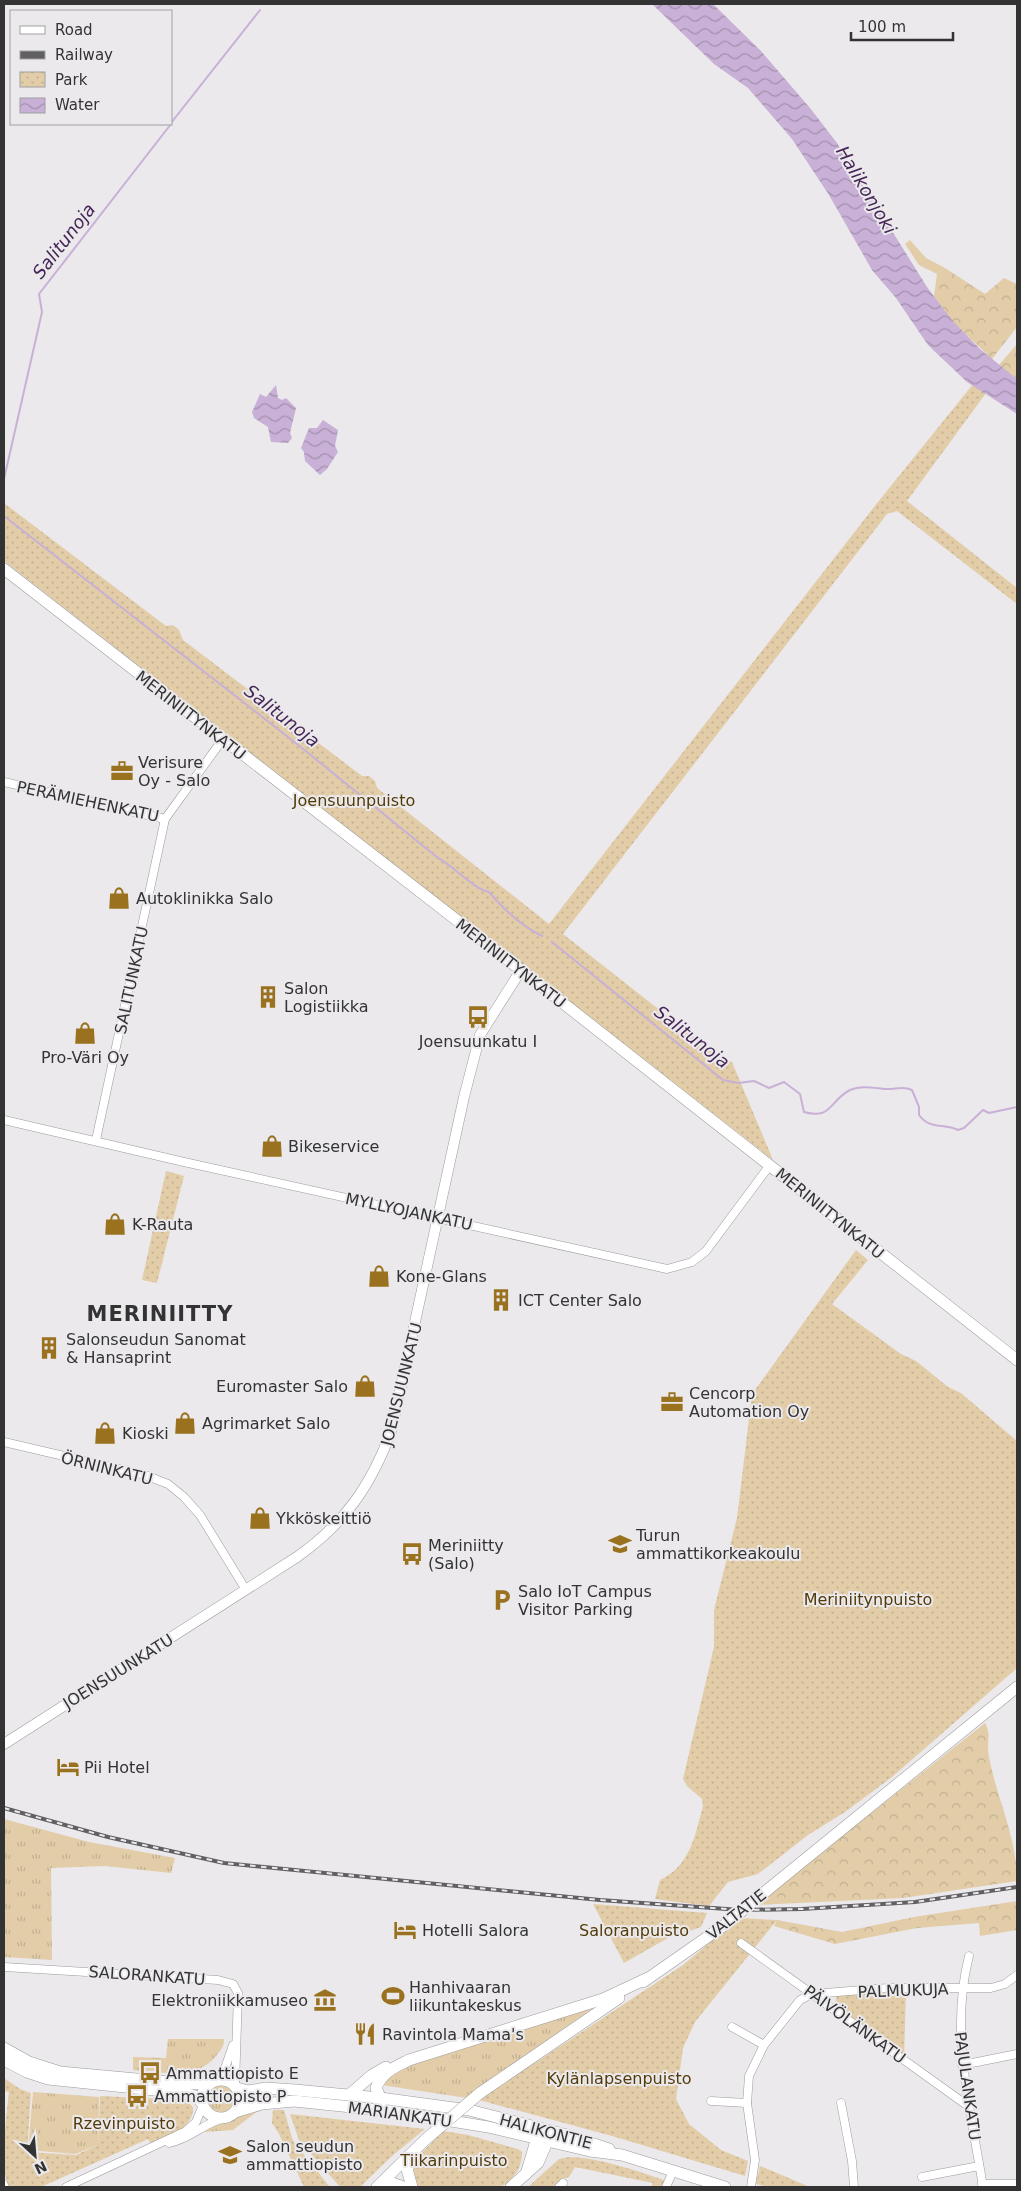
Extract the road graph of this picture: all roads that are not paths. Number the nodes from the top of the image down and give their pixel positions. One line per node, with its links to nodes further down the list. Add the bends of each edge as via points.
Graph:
1 (4, 569): 2 (main road, MERINIITYNKATU)
2 (223, 739): 4 (street, PERÄMIEHENKATU); 5 (main road, MERINIITYNKATU)
3 (4, 782): 4 (street, PERÄMIEHENKATU)
4 (165, 819): 7 (street, SALITUNKATU)
5 (521, 970): 8 (main road, MERINIITYNKATU); 9 (street, JOENSUUNKATU, via 480,1035)
6 (4, 1120): 7 (street, MYLLYOJANKATU)
7 (96, 1140): 9 (street, MYLLYOJANKATU)
8 (770, 1165): 9 (street, MYLLYOJANKATU, via 706,1251 692,1262 667,1269); 10 (main road, MERINIITYNKATU)
9 (439, 1218): 12 (street, JOENSUUNKATU, via 396,1415 378,1465 356,1503 324,1538)
10 (1017, 1360)
11 (4, 1442): 12 (street, ÖRNINKATU, via 145,1474 168,1484 184,1496 200,1515)
12 (246, 1590): 14 (street, JOENSUUNKATU)
13 (1017, 1687): 19 (main road, VALTATIE, bridge, via 726,1924)
14 (4, 1744)
15 (741, 1943): 21 (street, PÄIVÖLÄNKATU)
16 (969, 1956): 20 (street, PAJULANKATU)
17 (4, 1968): 23 (street, SALORANKATU, via 229,1982 236,1986 238,1993)
18 (1017, 1975): 20 (street, PALMUKUJA, via 1001,1986)
19 (648, 1978): 28 (main road, via 603,2000); 45 (main road, VALTATIE, bridge, via 480,2093)
20 (963, 1988): 21 (street, PALMUKUJA, via 910,1987); 29 (street, PAJULANKATU, via 959,2026)
21 (812, 1994): 24 (street, via 794,2006); 38 (street, PÄIVÖLÄNKATU)
22 (732, 2027): 24 (street)
23 (235, 2038): 30 (street, SALORANKATU, via 224,2071); 31 (street, SALORANKATU)
24 (764, 2045): 35 (street, via 749,2076)
25 (4, 2048): 30 (main road, via 29,2062 60,2072 191,2084)
26 (1017, 2054): 29 (street)
27 (4, 2060): 37 (main road, via 48,2080 183,2093 195,2096)
28 (409, 2060): 32 (main road, via 379,2070); 33 (main road, via 379,2080 376,2088)
29 (962, 2065): 38 (street, PAJULANKATU)
30 (213, 2082): 31 (main road, via 226,2080); 37 (main road, via 203,2091)
31 (236, 2087): 32 (main road, MARIANKATU, via 248,2091 274,2088); 41 (main road, via 240,2100)
32 (349, 2095): 33 (main road, MARIANKATU)
33 (380, 2098): 39 (main road, MARIANKATU); 40 (main road)
34 (711, 2101): 35 (street)
35 (747, 2103): 64 (street, via 755,2156)
36 (841, 2103): 65 (street)
37 (202, 2104): 42 (main road, via 211,2116); 46 (street, via 194,2125)
38 (968, 2106): 51 (street, PAJULANKATU)
39 (469, 2110): 44 (main road, HALIKONTIE)
40 (390, 2111): 41 (main road, MARIANKATU, via 294,2101 262,2104); 43 (main road, MARIANKATU)
41 (235, 2112): 42 (main road)
42 (224, 2118): 46 (street, via 210,2122 186,2138)
43 (520, 2134): 44 (main road, MARIANKATU); 48 (main road)
44 (544, 2134): 47 (main road, MARIANKATU); 48 (main road); 49 (main road); 50 (main road, HALIKONTIE, via 593,2142)
45 (424, 2141): 58 (main road, VALTATIE); 60 (main road, via 407,2169)
46 (162, 2144): 57 (street)
47 (563, 2145): 49 (main road); 50 (main road, HALIKONTIE)
48 (531, 2150): 53 (main road)
49 (544, 2152): 53 (main road)
50 (622, 2155): 52 (main road, HALIKONTIE)
51 (979, 2166): 54 (street); 56 (street, PAJULANKATU)
52 (673, 2171): 62 (street); 63 (main road, HALIKONTIE)
53 (526, 2174): 61 (main road)
54 (922, 2177)
55 (1017, 2184): 56 (street)
56 (983, 2186)
57 (66, 2187)
58 (378, 2187): 59 (main road, via 392,2183)
59 (403, 2187)
60 (412, 2187)
61 (511, 2187)
62 (666, 2187)
63 (725, 2187)
64 (751, 2187)
65 (854, 2187)

